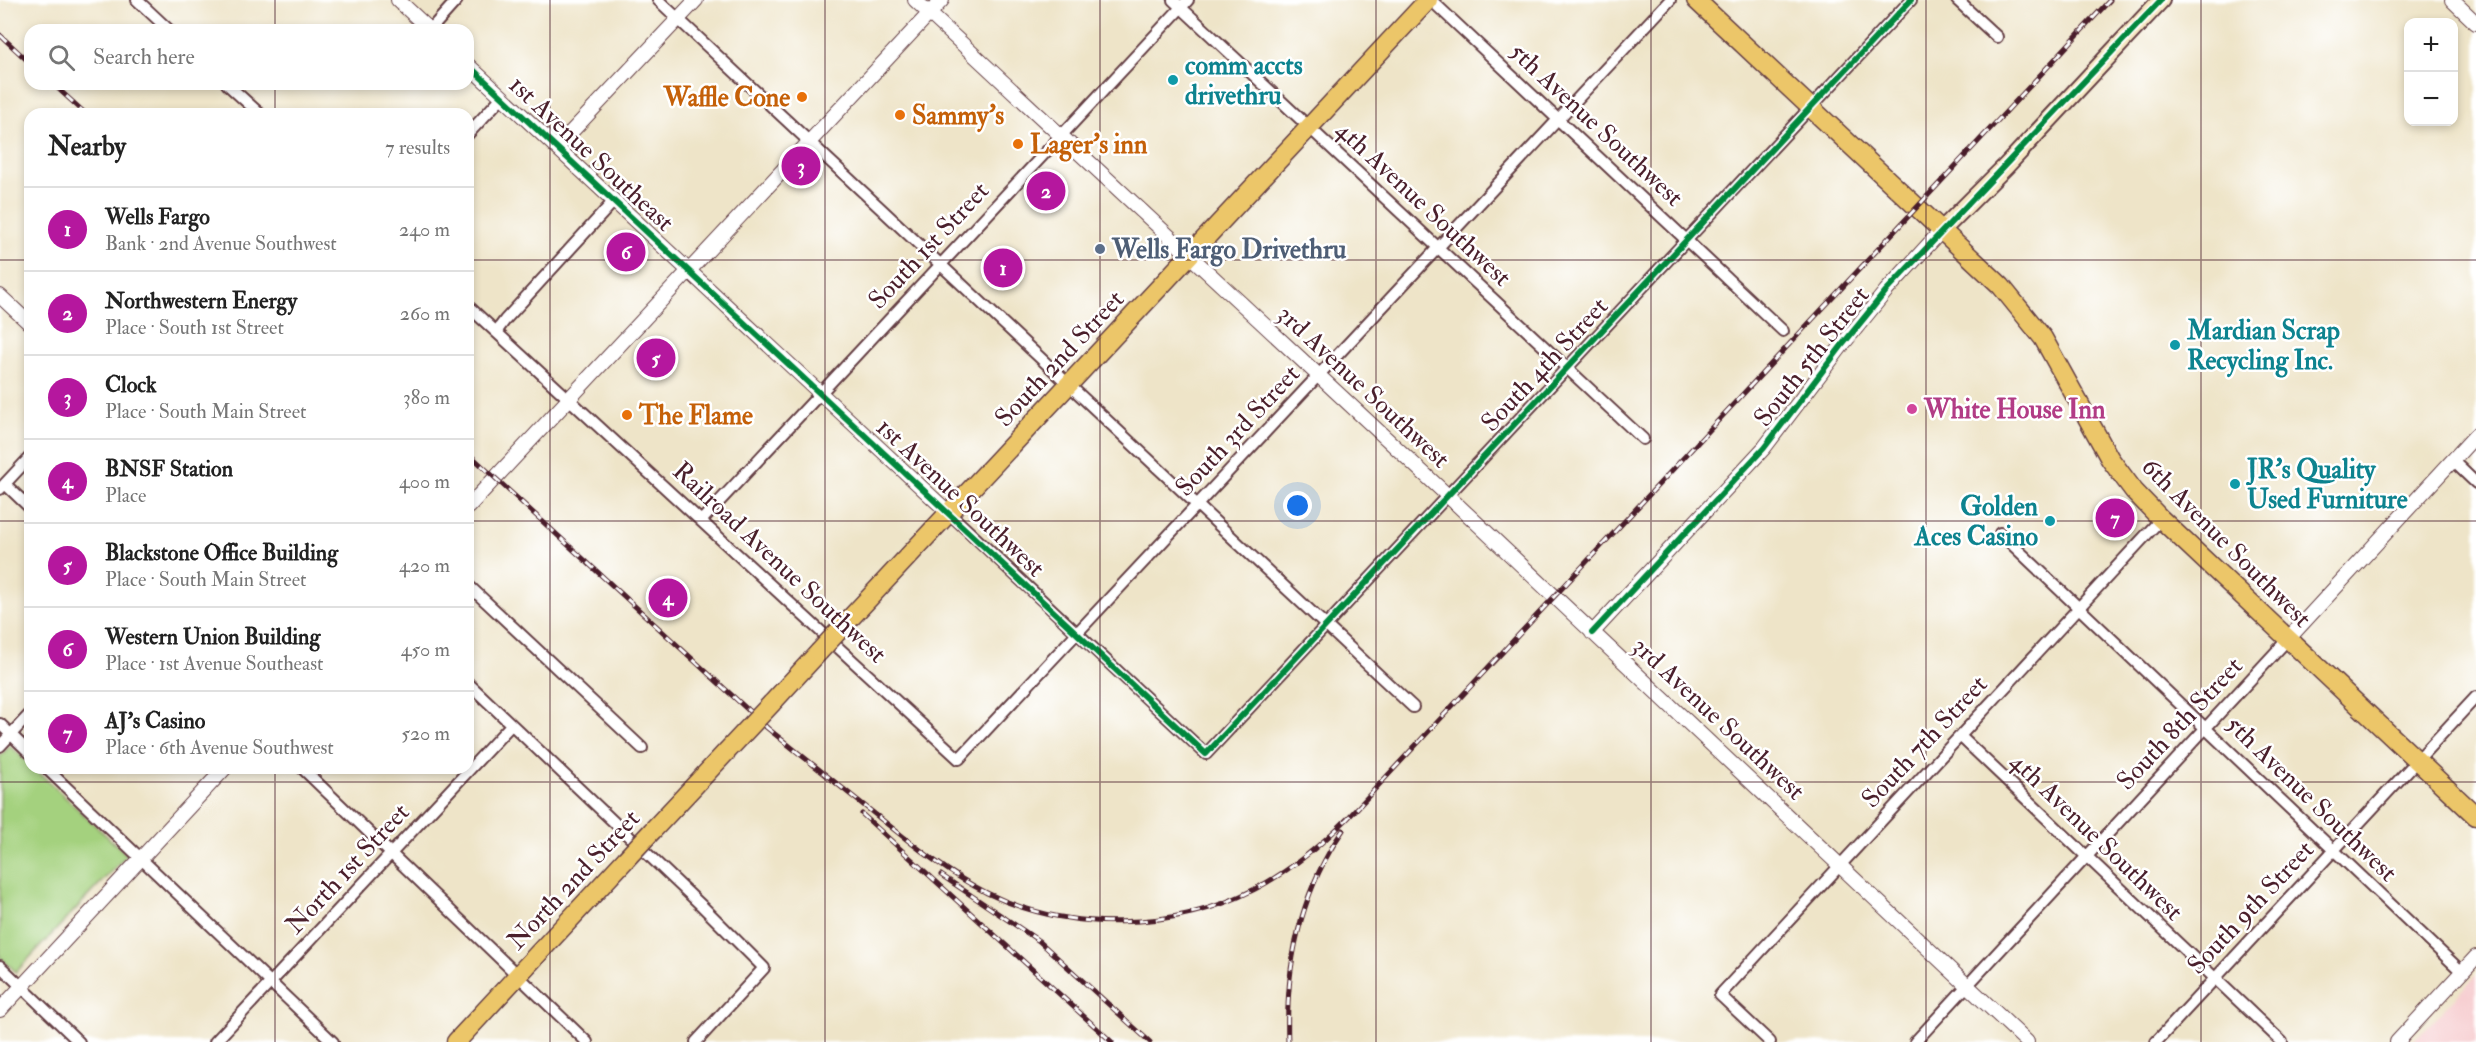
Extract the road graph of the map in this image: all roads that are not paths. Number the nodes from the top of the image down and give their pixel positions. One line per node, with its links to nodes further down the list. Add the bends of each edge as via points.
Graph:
1 (136, 0): 19 (street)
2 (398, 0): 20 (street)
3 (457, 0): 21 (street)
4 (658, 0): 17 (street)
5 (696, 0): 17 (street)
6 (915, 0): 16 (street, 3rd Avenue Southwest)
7 (942, 0): 16 (street)
8 (1430, 0): 28 (street, 5th Avenue Southwest); 29 (main road, South 2nd Street)
9 (1670, 0): 28 (street, South 3rd Street)
10 (1696, 0): 26 (main road, 6th Avenue Southwest)
11 (1911, 0): 26 (street, South 4th Street)
12 (1958, 0): 22 (street)
13 (2161, 0): 35 (main road, South 5th Street)
14 (2452, 0): 18 (street)
15 (1180, 2): 29 (street, 4th Avenue Southwest); 31 (street, South 1st Street)
16 (929, 13): 31 (street, 3rd Avenue Southwest); 32 (street)
17 (678, 19): 32 (street); 33 (street)
18 (2476, 23)
19 (162, 24)
20 (424, 24)
21 (435, 24)
22 (1997, 37)
23 (474, 71): 25 (street, 1st Avenue Southeast)
24 (234, 90): 27 (street)
25 (502, 97): 30 (street); 33 (street, 1st Avenue Southeast)
26 (1811, 106): 35 (main road, 6th Avenue Southwest); 36 (street, South 4th Street)
27 (253, 108)
28 (1559, 119): 36 (street, 5th Avenue Southwest); 37 (street, South 3rd Street)
29 (1310, 126): 37 (street, 4th Avenue Southwest); 38 (main road, South 2nd Street)
30 (474, 127)
31 (1060, 136): 38 (street, 3rd Avenue Southwest); 39 (street, South 1st Street)
32 (809, 141): 39 (street); 40 (street)
33 (557, 147): 34 (street, 1st Avenue Southeast)
34 (614, 201): 40 (street, 1st Avenue Southeast); 45 (street)
35 (1942, 230): 62 (main road, 6th Avenue Southwest, via 2001,286 2031,321 2054,355 2110,459); 69 (street, South 5th Street, via 1886,291 1764,448)
36 (1687, 239): 44 (street, 5th Avenue Southwest); 46 (street, South 4th Street)
37 (1438, 247): 46 (street, 4th Avenue Southwest); 47 (street, South 3rd Street)
38 (1188, 256): 47 (street, 3rd Avenue Southwest); 48 (main road, South 2nd Street)
39 (941, 264): 48 (street); 49 (street, South 1st Street)
40 (689, 270): 49 (street, 1st Avenue Southwest); 50 (street)
41 (0, 296): 43 (street)
42 (474, 312): 45 (street, Railroad Avenue Southwest)
43 (24, 318)
44 (1783, 331)
45 (496, 332): 50 (street, Railroad Avenue Southwest)
46 (1567, 367): 52 (street, 4th Avenue Southwest); 57 (street, South 4th Street)
47 (1318, 376): 57 (street, 3rd Avenue Southwest); 60 (street, South 3rd Street)
48 (1070, 385): 60 (street); 61 (main road, South 2nd Street)
49 (821, 392): 61 (street, 1st Avenue Southwest); 63 (street, South 1st Street)
50 (569, 399): 58 (street); 63 (street, Railroad Avenue Southwest)
51 (2476, 435): 53 (street, South 8th Street)
52 (1643, 439)
53 (2452, 461): 55 (street); 70 (street, South 8th Street)
54 (24, 463): 56 (street)
55 (2476, 483)
56 (2, 486): 59 (street)
57 (1447, 495): 67 (street, South 4th Street); 69 (street, 3rd Avenue Southwest)
58 (474, 501)
59 (24, 503)
60 (1198, 505): 67 (street); 68 (street, South 3rd Street)
61 (949, 513): 68 (street, 1st Avenue Southwest); 83 (main road, South 2nd Street, bridge)
62 (2161, 519): 66 (street, South 7th Street); 70 (main road, 6th Avenue Southwest)
63 (702, 520): 85 (street, Railroad Avenue Southwest)
64 (2000, 533): 66 (street, 5th Avenue Southwest)
65 (474, 591): 82 (street)
66 (2079, 608): 77 (street, 5th Avenue Southwest); 79 (street, South 7th Street)
67 (1325, 625): 73 (street); 84 (street, South 4th Street)
68 (1077, 633): 84 (street, 1st Avenue Southwest); 85 (street, South 3rd Street)
69 (1592, 633): 97 (street, 3rd Avenue Southwest)
70 (2288, 639): 77 (street, South 8th Street); 86 (main road, 6th Avenue Southwest)
71 (474, 689): 76 (street)
72 (2476, 697): 86 (street, South 9th Street)
73 (1413, 707)
74 (24, 720): 78 (street)
75 (0, 724): 78 (street)
76 (511, 725): 87 (street, North 1st Street); 112 (street, via 764,968)
77 (2207, 729): 93 (street, 5th Avenue Southwest); 95 (street, South 8th Street)
78 (11, 734): 80 (street); 81 (street)
79 (1960, 736): 95 (street, 4th Avenue Southwest); 97 (street, South 7th Street)
80 (0, 746)
81 (24, 747)
82 (642, 748)
83 (727, 751): 101 (main road, North 2nd Street, bridge)
84 (1206, 754)
85 (959, 759)
86 (2418, 760): 92 (main road, 6th Avenue Southwest); 93 (street, South 9th Street)
87 (474, 765)
88 (52, 774): 96 (street)
89 (219, 774): 96 (street)
90 (308, 774): 94 (street)
91 (465, 774): 94 (street, North 1st Street)
92 (2476, 816)
93 (2334, 849): 100 (street, 5th Avenue Southwest); 102 (street, South 9th Street)
94 (391, 854): 101 (street); 103 (street, North 1st Street)
95 (2087, 858): 102 (street, 4th Avenue Southwest); 104 (street, South 8th Street)
96 (141, 859): 103 (street); 105 (street)
97 (1839, 865): 104 (street, 3rd Avenue Southwest); 113 (street, South 7th Street, via 1720,994)
98 (2476, 957): 100 (street)
99 (0, 966): 105 (street)
100 (2462, 972): 118 (street)
101 (518, 976): 110 (main road, North 2nd Street); 111 (street)
102 (2215, 979): 116 (street, South 9th Street); 117 (street, 4th Avenue Southwest)
103 (271, 983): 108 (street, North 1st Street); 109 (street)
104 (1968, 985): 114 (street, South 8th Street); 115 (street, 3rd Avenue Southwest)
105 (22, 987): 106 (street); 107 (street)
106 (0, 1010)
107 (79, 1042)
108 (215, 1042)
109 (333, 1042)
110 (456, 1042)
111 (587, 1042)
112 (696, 1042)
113 (1770, 1042)
114 (1915, 1042)
115 (2027, 1042)
116 (2156, 1042)
117 (2282, 1042)
118 (2397, 1042)

